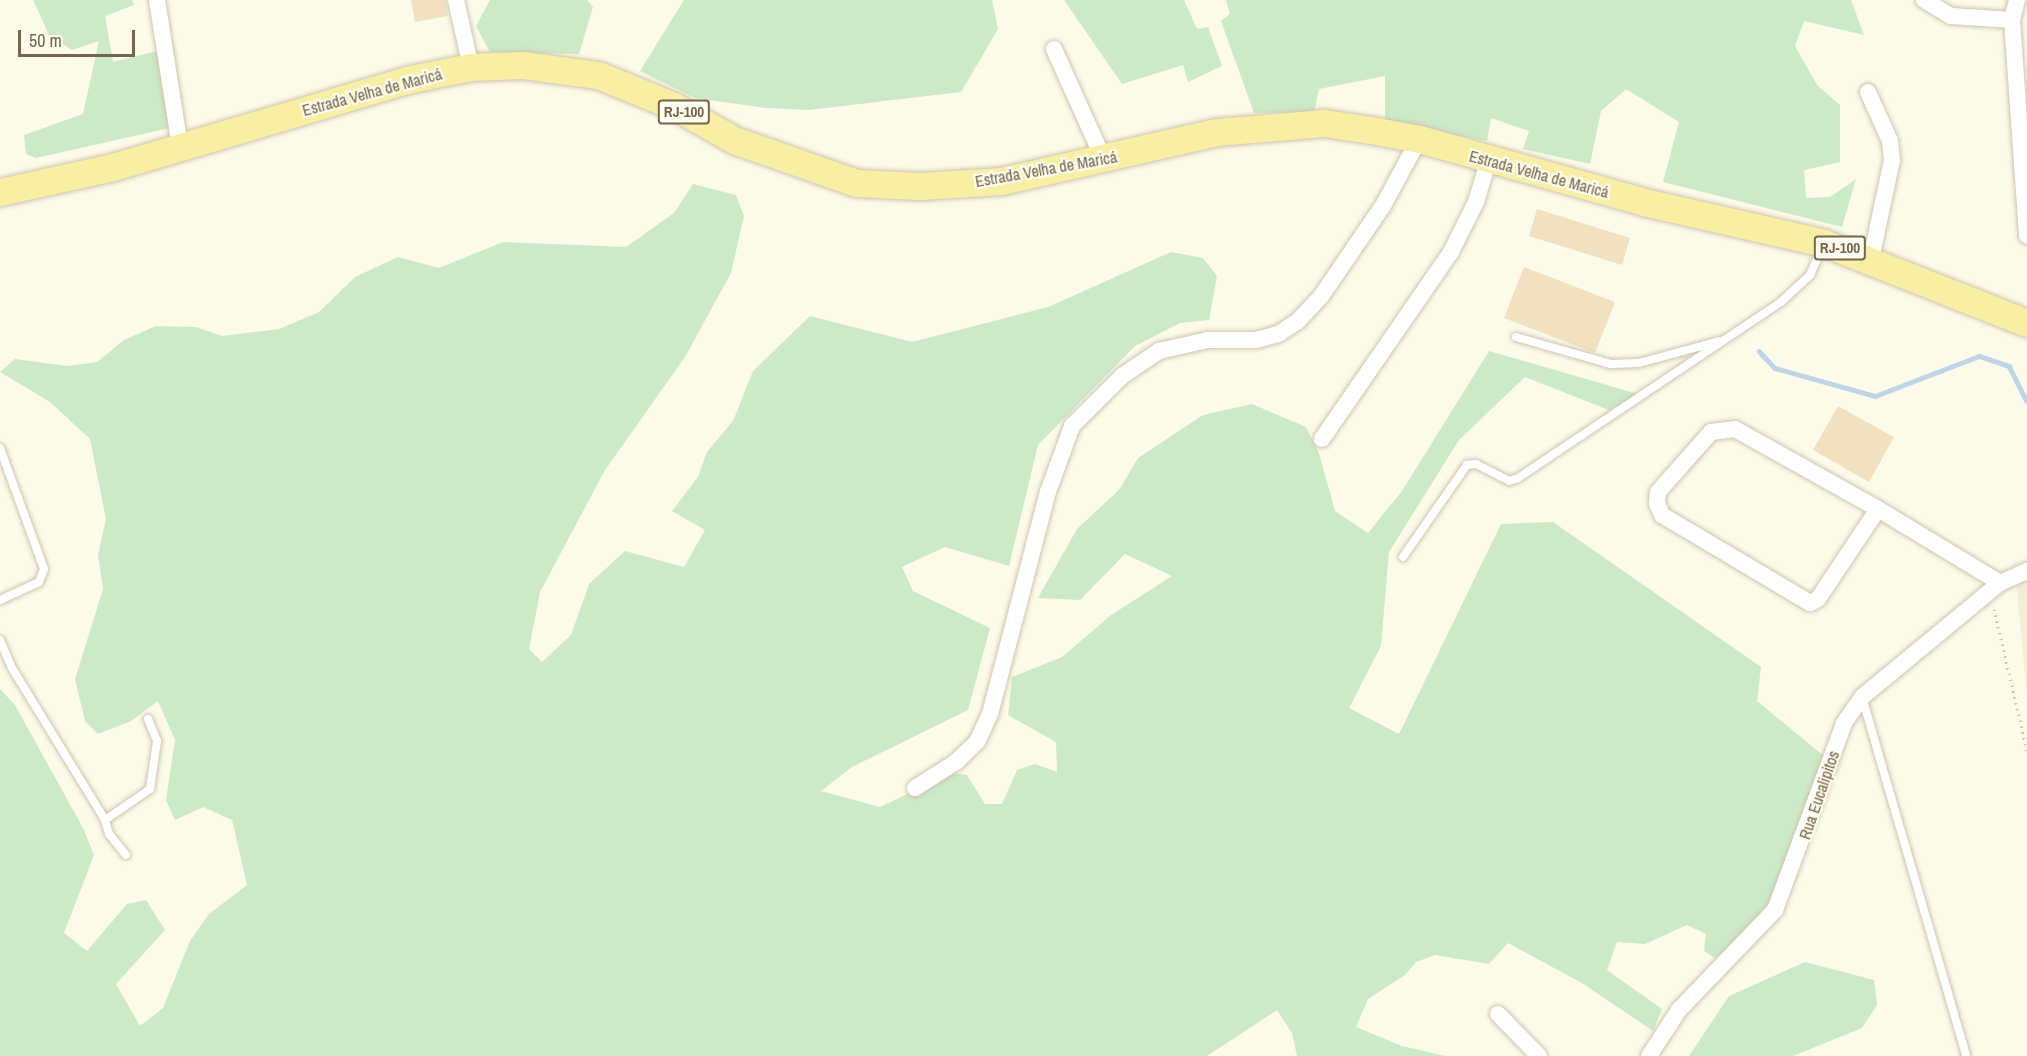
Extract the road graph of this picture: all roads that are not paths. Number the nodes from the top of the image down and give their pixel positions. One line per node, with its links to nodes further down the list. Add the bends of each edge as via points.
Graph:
1 (157, 0): 10 (street)
2 (456, 0): 7 (street)
3 (1924, 0): 5 (street, via 1951,16)
4 (2017, 0): 5 (street)
5 (2012, 20): 14 (street)
6 (1054, 49): 11 (street)
7 (471, 67): 10 (main road, Estrada Velha de Maricá / RJ-100, via 406,80); 11 (main road, Estrada Velha de Maricá / RJ-100, via 523,65 598,75 674,106 734,140 856,183 920,186 1001,181)
8 (1868, 92): 16 (street, via 1890,141 1892,160)
9 (1419, 139): 11 (main road, Estrada Velha de Maricá / RJ-100, via 1324,123 1217,132); 12 (main road, Estrada Velha de Maricá / RJ-100); 30 (street, via 1384,204 1322,295 1298,321 1278,334 1256,340 1208,340 1159,351 1122,376 1072,426 1048,492 990,714 977,742)
10 (180, 147): 13 (main road, Estrada Velha de Maricá / RJ-100)
11 (1104, 160)
12 (1488, 162): 15 (main road, Estrada Velha de Maricá / RJ-100); 20 (street, via 1476,202 1450,252)
13 (0, 192)
14 (2027, 235)
15 (1824, 243): 16 (main road, Estrada Velha de Maricá / RJ-100); 19 (lane, via 1810,274 1781,302)
16 (1871, 259): 17 (main road, Estrada Velha de Maricá / RJ-100)
17 (2027, 323)
18 (1516, 337): 19 (lane, via 1611,364 1640,363)
19 (1726, 340): 23 (lane, via 1518,478 1509,481 1476,464 1467,465)
20 (1322, 439)
21 (0, 448): 26 (lane, via 44,569 39,582)
22 (1878, 509): 22 (street, via 1818,599 1810,603 1662,514 1657,503 1659,492 1711,432 1724,428 1735,429); 25 (street)
23 (1403, 557)
24 (2027, 571): 25 (street, Rua Eucalipitos)
25 (1995, 588): 28 (street, Rua Eucalipitos)
26 (0, 600)
27 (0, 640): 31 (lane, via 12,668)
28 (1862, 697): 35 (street, Rua Eucalipitos, via 1844,723 1775,909 1679,1010); 36 (lane)
29 (148, 719): 31 (lane, via 157,741 150,789)
30 (915, 789)
31 (105, 819): 32 (lane, via 109,834)
32 (126, 855)
33 (1498, 1014): 34 (street)
34 (1539, 1056)
35 (1649, 1056)
36 (1966, 1056)

